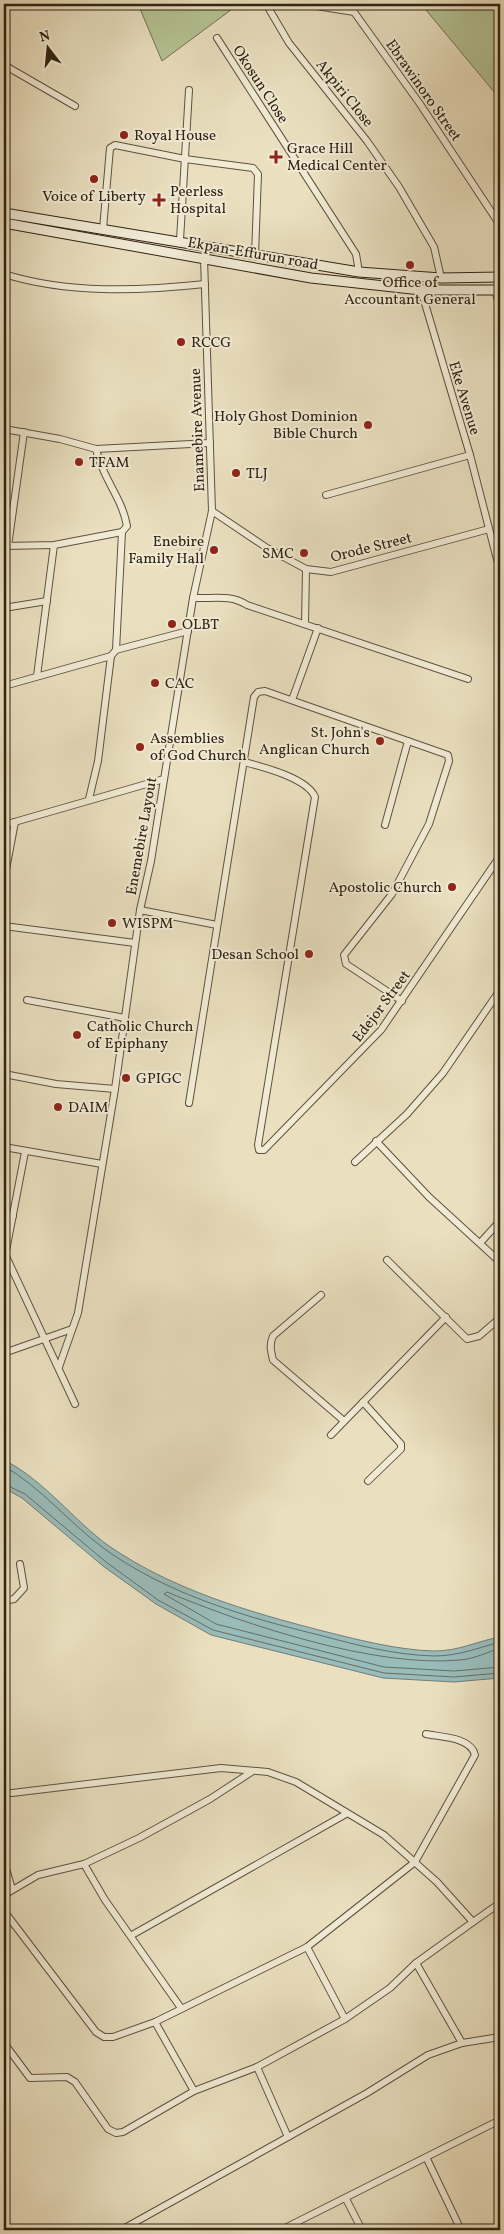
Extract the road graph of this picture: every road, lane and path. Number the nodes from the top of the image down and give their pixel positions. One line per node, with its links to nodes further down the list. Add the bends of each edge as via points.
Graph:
1 (270, 4): 18 (street, Akpiri Close, via 269,9 288,43 367,141 398,188 434,247)
2 (305, 4): 10 (street, Ebrawinoro Street, via 354,12)
3 (217, 38): 15 (street, Okosun Close, via 356,254)
4 (4, 65): 6 (street)
5 (189, 90): 7 (street)
6 (75, 106)
7 (184, 159): 11 (street, via 119,145 110,148); 12 (street); 13 (street, via 256,170)
8 (4, 213): 11 (main road)
9 (4, 223): 14 (main road, Ekpan-Effurun road)
10 (500, 225)
11 (104, 229): 12 (main road)
12 (180, 240): 13 (main road)
13 (255, 255): 15 (main road)
14 (204, 258): 19 (street, Enamebire Avenue); 20 (main road, Ekpan-Effurun road, via 311,278)
15 (359, 272): 18 (main road)
16 (4, 274): 19 (street, via 74,287 130,290)
17 (500, 277): 18 (main road)
18 (441, 278)
19 (205, 284): 25 (street, Enamebire Avenue)
20 (421, 290): 21 (main road, Ekpan-Effurun road); 27 (street, Eke Avenue)
21 (497, 290): 22 (street)
22 (500, 308)
23 (4, 429): 24 (street)
24 (24, 432): 26 (street); 33 (street)
25 (210, 442): 26 (street); 29 (street, Enamebire Avenue)
26 (96, 449): 31 (street, via 103,474 125,515 126,526)
27 (470, 455): 28 (street); 30 (street, Eke Avenue)
28 (326, 494)
29 (212, 511): 34 (street, Orode Street, via 267,548); 36 (street, Enemebire Layout)
30 (489, 529): 34 (street, Orode Street, via 331,572); 35 (street, Eke Avenue)
31 (122, 532): 32 (street); 42 (street)
32 (54, 545): 33 (street); 37 (street)
33 (6, 546)
34 (306, 569): 39 (street)
35 (500, 572)
36 (193, 598): 39 (street, via 237,599); 41 (street, Enemebire Layout)
37 (47, 601): 38 (street); 44 (street)
38 (4, 608)
39 (305, 624): 40 (street)
40 (318, 628): 45 (street); 47 (street)
41 (188, 631): 42 (street); 50 (street, Enemebire Layout)
42 (116, 650): 43 (street)
43 (111, 656): 44 (street); 51 (street, via 98,761)
44 (37, 676): 46 (street)
45 (468, 679)
46 (4, 686)
47 (292, 700): 48 (street); 49 (street, via 265,691 254,697)
48 (408, 741): 54 (street); 63 (street, via 446,752 450,761 424,833 392,894 344,955 346,964)
49 (244, 762): 58 (street); 63 (street, Edejor Street, via 270,769 307,786 315,797 259,1150 264,1150 369,1044)
50 (164, 779): 51 (street); 57 (street, Enemebire Layout)
51 (89, 798): 52 (street)
52 (15, 822): 53 (street); 56 (street)
53 (4, 825)
54 (385, 825)
55 (500, 856): 63 (street, Edejor Street)
56 (4, 880)
57 (140, 910): 58 (street); 60 (street, Enemebire Layout)
58 (217, 925): 67 (street)
59 (4, 926): 60 (street)
60 (135, 943): 64 (street, Enemebire Layout)
61 (500, 990): 68 (street, via 443,1073 407,1114)
62 (28, 1000): 64 (street)
63 (402, 1001)
64 (124, 1018): 66 (street, Enemebire Layout)
65 (4, 1074): 66 (street, via 56,1084)
66 (115, 1088): 72 (street, Enemebire Layout)
67 (189, 1103)
68 (376, 1141): 71 (street); 76 (street, via 429,1197)
69 (4, 1147): 70 (street)
70 (25, 1152): 72 (street); 74 (street)
71 (355, 1162)
72 (102, 1164): 83 (street, Enemebire Layout, via 78,1313)
73 (4, 1214): 74 (street)
74 (14, 1216): 77 (street)
75 (500, 1221): 76 (street)
76 (480, 1243): 79 (street)
77 (5, 1254): 84 (street)
78 (387, 1260): 81 (street)
79 (500, 1262)
80 (321, 1295): 89 (street, via 273,1336 271,1351 273,1360)
81 (446, 1317): 82 (street, via 467,1339 474,1339); 87 (street)
82 (500, 1318)
83 (72, 1329): 84 (street); 86 (street, Enemebire Layout)
84 (46, 1339): 85 (street); 86 (street)
85 (4, 1353)
86 (60, 1367): 88 (street)
87 (363, 1402): 89 (street); 91 (street, via 401,1444 401,1449)
88 (75, 1404)
89 (344, 1421): 90 (street)
90 (331, 1435)
91 (368, 1481)
92 (20, 1564): 93 (street, via 24,1588 14,1599)
93 (4, 1601)
94 (426, 1734): 99 (street, via 466,1743 475,1755)
95 (252, 1771): 96 (street, via 221,1768); 97 (street, via 268,1772 296,1782); 100 (street, via 147,1834)
96 (12, 1793)
97 (346, 1814): 99 (street, via 384,1835); 106 (street)
98 (4, 1862): 101 (street)
99 (415, 1862): 105 (street); 107 (street)
100 (84, 1864): 101 (street, via 38,1875); 106 (street, via 105,1900)
101 (12, 1889): 102 (street)
102 (4, 1895)
103 (500, 1903): 105 (street)
104 (4, 1911): 111 (street, via 96,2032 104,2037 114,2037)
105 (473, 1922): 108 (street)
106 (132, 1935): 109 (street)
107 (307, 1947): 109 (street); 110 (street)
108 (416, 1963): 110 (street, via 390,1988); 114 (street)
109 (181, 2008): 111 (street)
110 (345, 2018): 115 (street)
111 (155, 2022): 116 (street)
112 (500, 2037): 114 (street)
113 (4, 2043): 116 (street, via 30,2078 67,2076 108,2129 116,2133 124,2132)
114 (462, 2043): 118 (street, via 428,2055)
115 (257, 2067): 116 (street); 118 (street)
116 (194, 2091)
117 (500, 2120): 119 (street)
118 (288, 2137): 121 (street)
119 (427, 2159): 120 (street); 124 (street)
120 (346, 2199): 122 (street); 123 (street)
121 (120, 2230)
122 (281, 2230)
123 (362, 2230)
124 (461, 2230)

